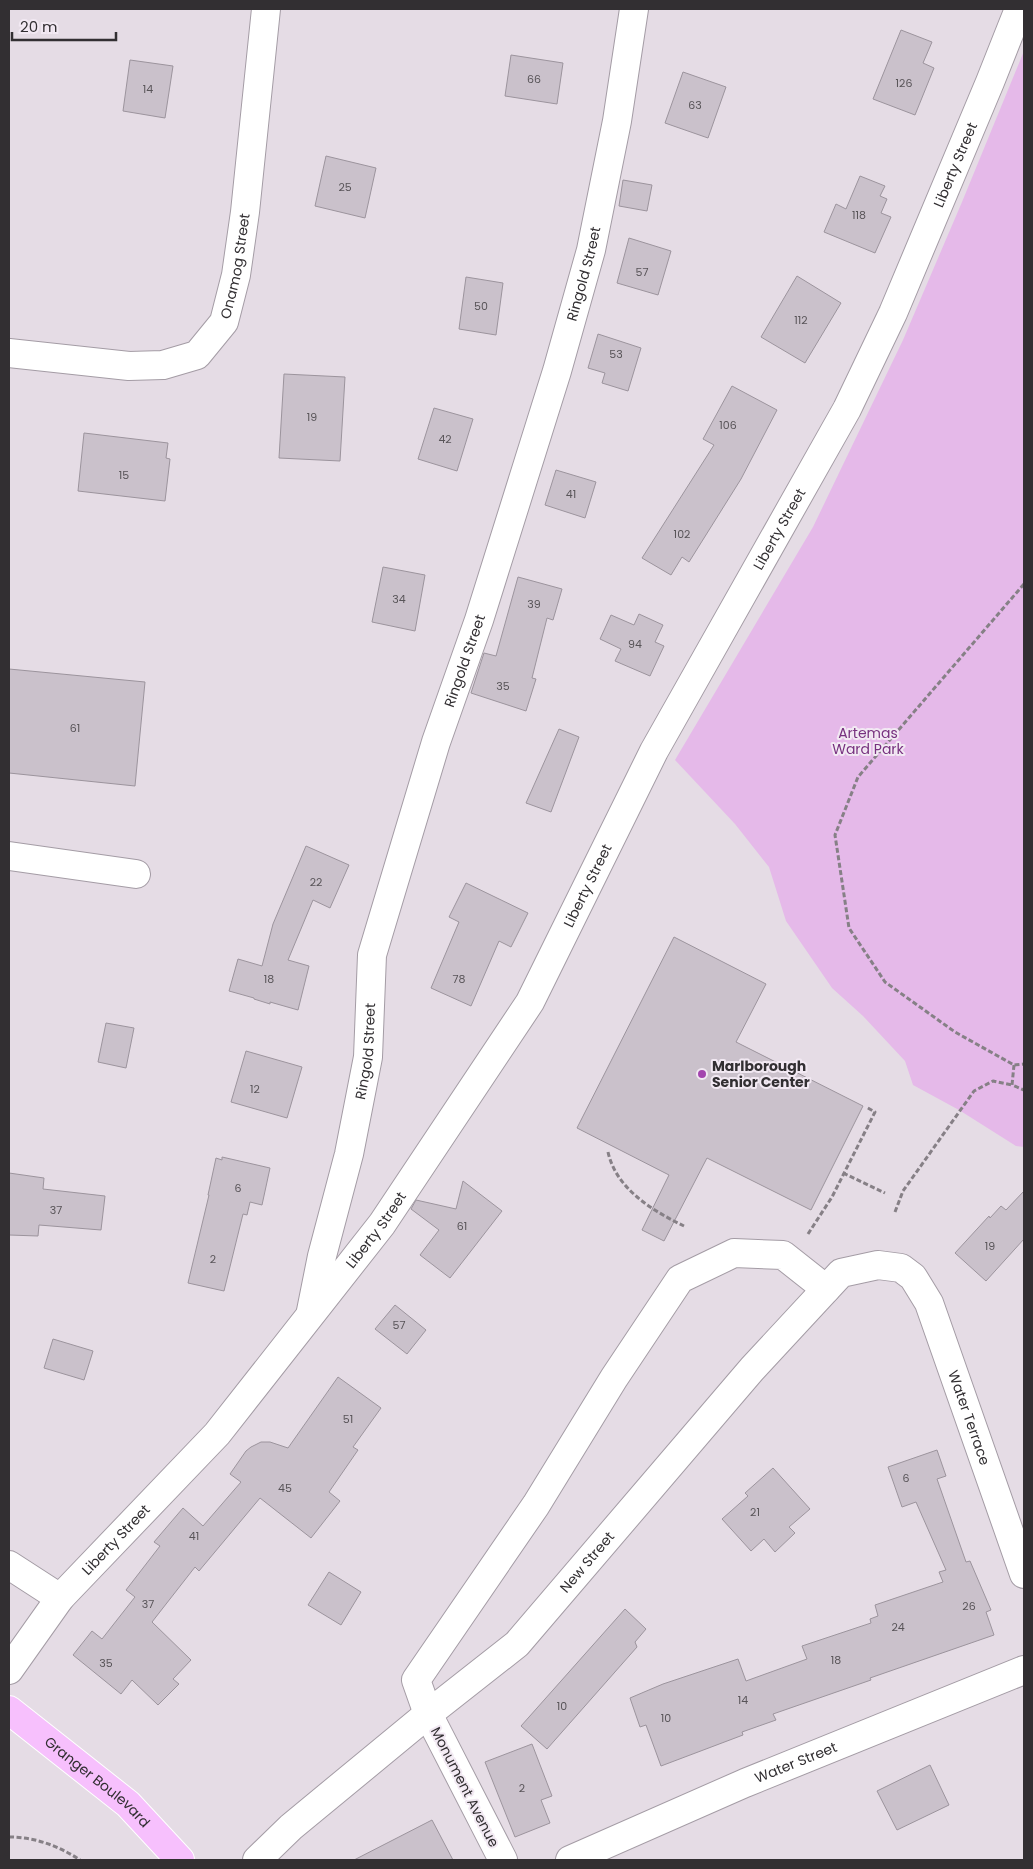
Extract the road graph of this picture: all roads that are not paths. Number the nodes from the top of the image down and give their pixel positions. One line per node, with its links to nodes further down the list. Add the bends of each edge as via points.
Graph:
1 (266, 9): 4 (street, Onamog Street, via 245,212 236,274 224,322 197,355 163,365 129,366)
2 (634, 9): 9 (street, Ringold Street, via 617,121 591,250 557,371 436,742 372,955 368,1057 349,1154)
3 (1019, 9): 9 (street, Liberty Street, via 893,314 847,409 654,751 530,1002 382,1224)
4 (9, 353)
5 (9, 856): 6 (street)
6 (136, 874)
7 (900, 1268): 8 (street, New Street, via 878,1265 841,1273); 11 (street, Water Terrace, via 913,1277 929,1303)
8 (826, 1289): 16 (street, New Street, via 752,1369 517,1644); 16 (street, Monument Avenue, via 783,1255 734,1253 680,1279 536,1505 416,1680)
9 (310, 1315): 12 (street, Liberty Street, via 217,1434)
10 (9, 1565): 12 (street)
11 (1024, 1574)
12 (60, 1598): 13 (street, Liberty Street)
13 (9, 1670)
14 (1024, 1670): 20 (street, Water Street, via 745,1783)
15 (9, 1710): 17 (main road, Granger Boulevard, via 128,1804)
16 (428, 1714): 18 (street, New Street, via 291,1827); 19 (street, Monument Avenue)
17 (180, 1860)
18 (257, 1860)
19 (503, 1860)
20 (570, 1860)

